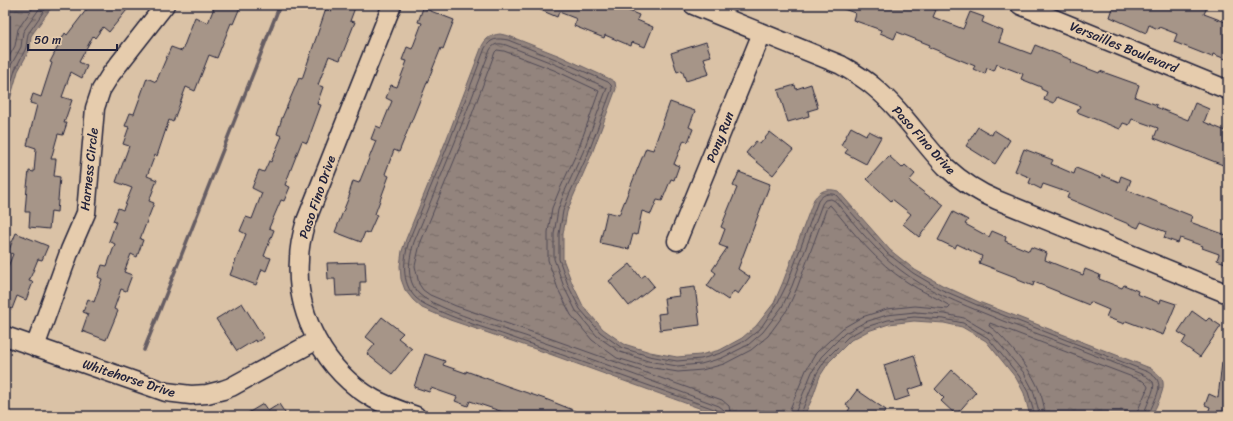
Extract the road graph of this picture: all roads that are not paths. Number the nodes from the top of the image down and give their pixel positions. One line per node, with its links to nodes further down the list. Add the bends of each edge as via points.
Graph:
1 (165, 5): 12 (street, Harness Circle, via 110,74 101,90 95,108 86,214 70,250)
2 (392, 5): 11 (street, Paso Fino Drive, via 309,212 301,241 298,261 301,295 308,322)
3 (693, 5): 6 (street, Paso Fino Drive)
4 (1020, 5): 5 (street, Versailles Boulevard)
5 (1057, 12): 7 (street, Versailles Boulevard)
6 (762, 33): 8 (street, Pony Run); 9 (street, Paso Fino Drive, via 841,65 859,75 890,102 946,167 979,192)
7 (1228, 90)
8 (677, 241)
9 (1228, 294)
10 (5, 336): 12 (street, Whitehorse Drive)
11 (317, 340): 12 (street, Whitehorse Drive, via 231,387 207,394 191,395 166,392); 13 (street, Paso Fino Drive, via 336,368 356,387 391,407)
12 (35, 347)
13 (416, 416)

